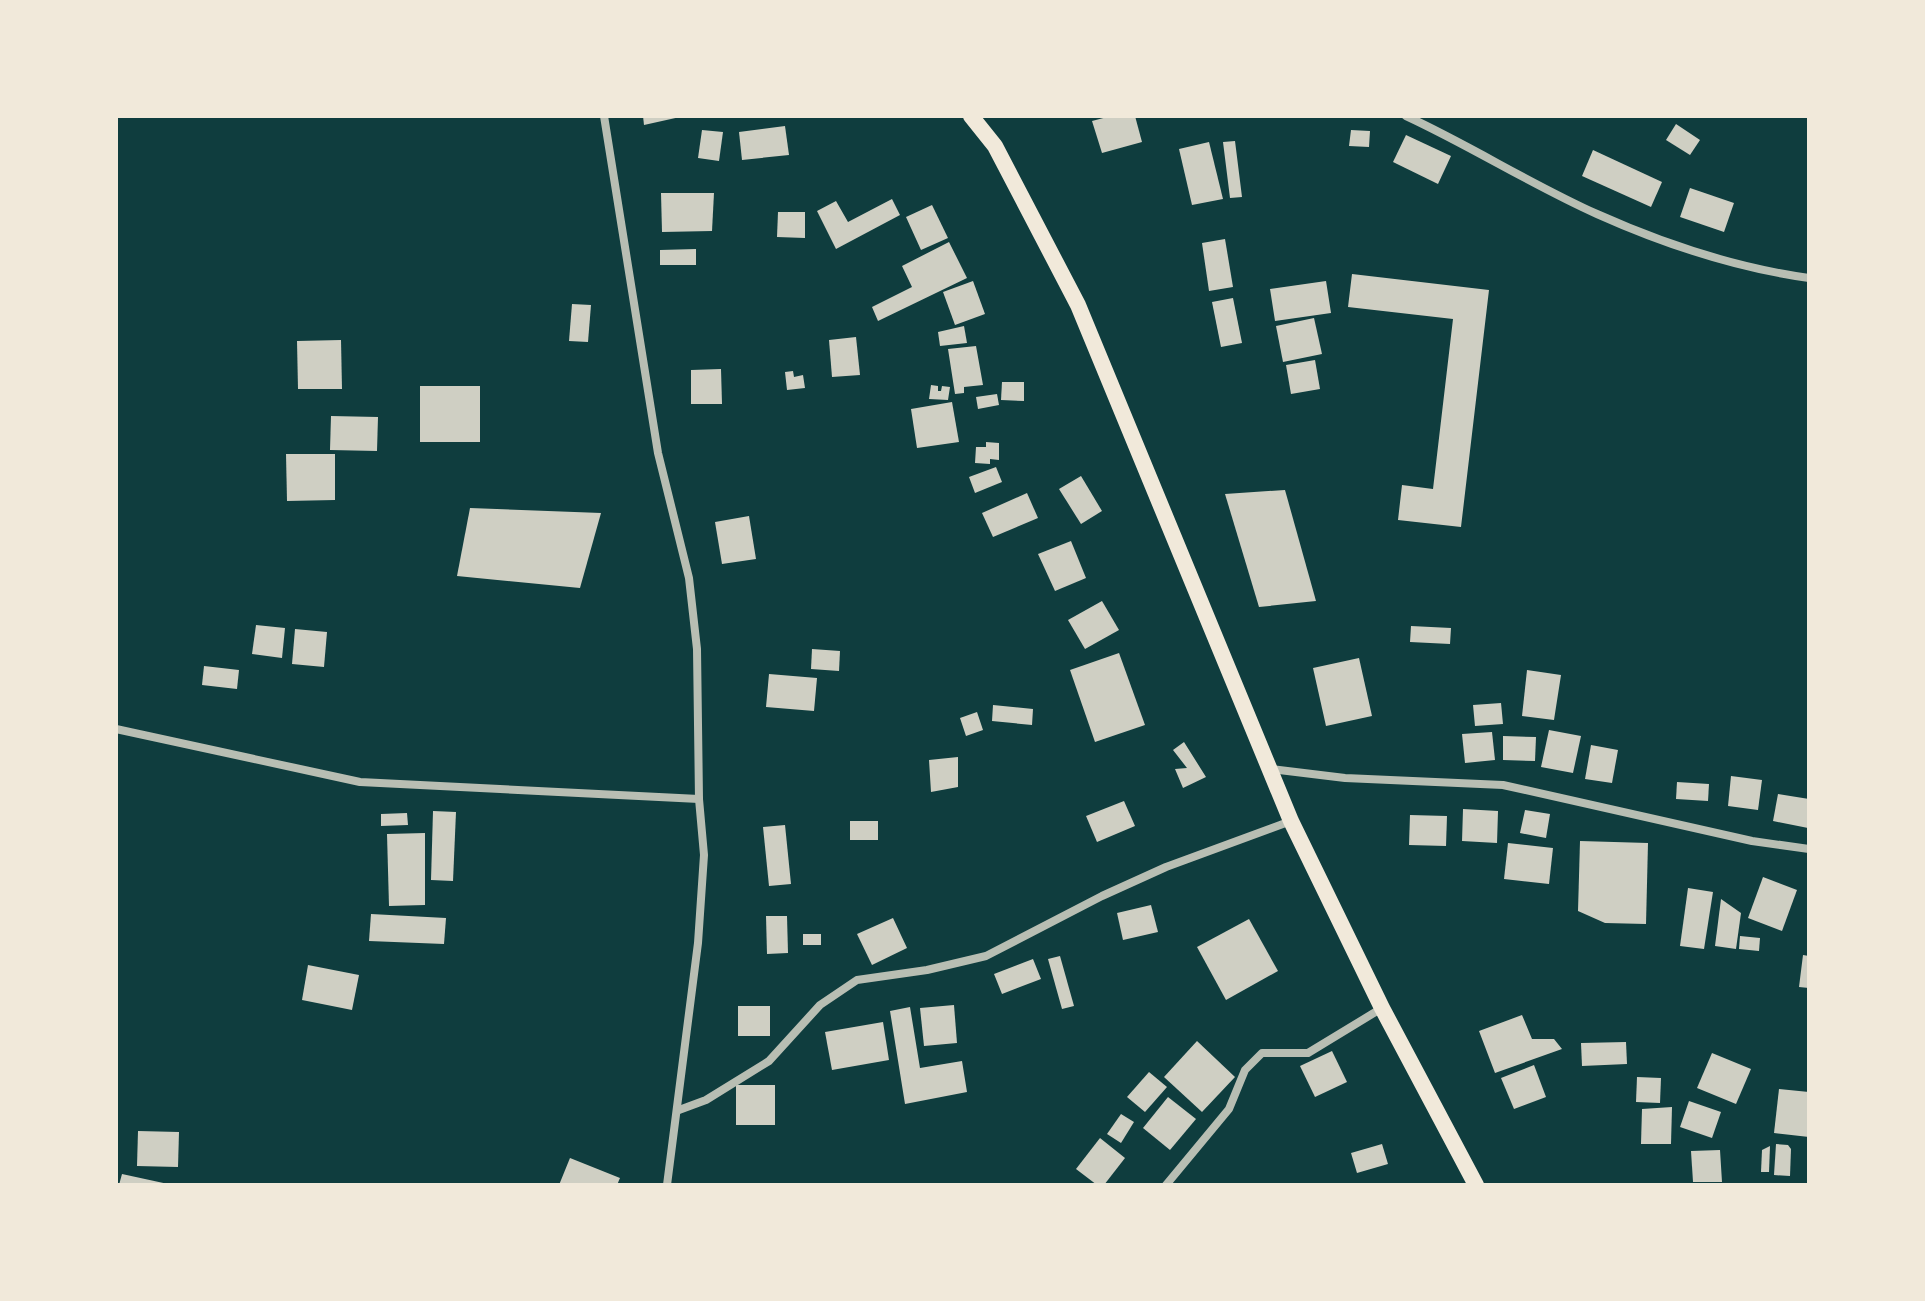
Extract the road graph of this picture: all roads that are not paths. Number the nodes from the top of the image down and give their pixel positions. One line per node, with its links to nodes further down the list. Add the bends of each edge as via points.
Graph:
1 (604, 116): 7 (street, via 658,453 689,578 697,649)
2 (971, 116): 6 (main road, via 995,146 1078,305)
3 (1406, 116): 4 (street, via 1597,214 1768,273)
4 (1809, 278)
5 (116, 729): 7 (street, via 360,782)
6 (1271, 769): 8 (main road); 9 (street, via 1503,785)
7 (699, 799): 11 (street, via 704,855)
8 (1291, 821): 10 (main road); 11 (street, via 1166,867 986,956 857,980 820,1005 769,1061 706,1100)
9 (1809, 849)
10 (1382, 1008): 13 (street, via 1308,1053 1262,1053 1245,1070 1229,1109); 14 (main road)
11 (679, 1110): 12 (street)
12 (667, 1185)
13 (1166, 1185)
14 (1476, 1185)

